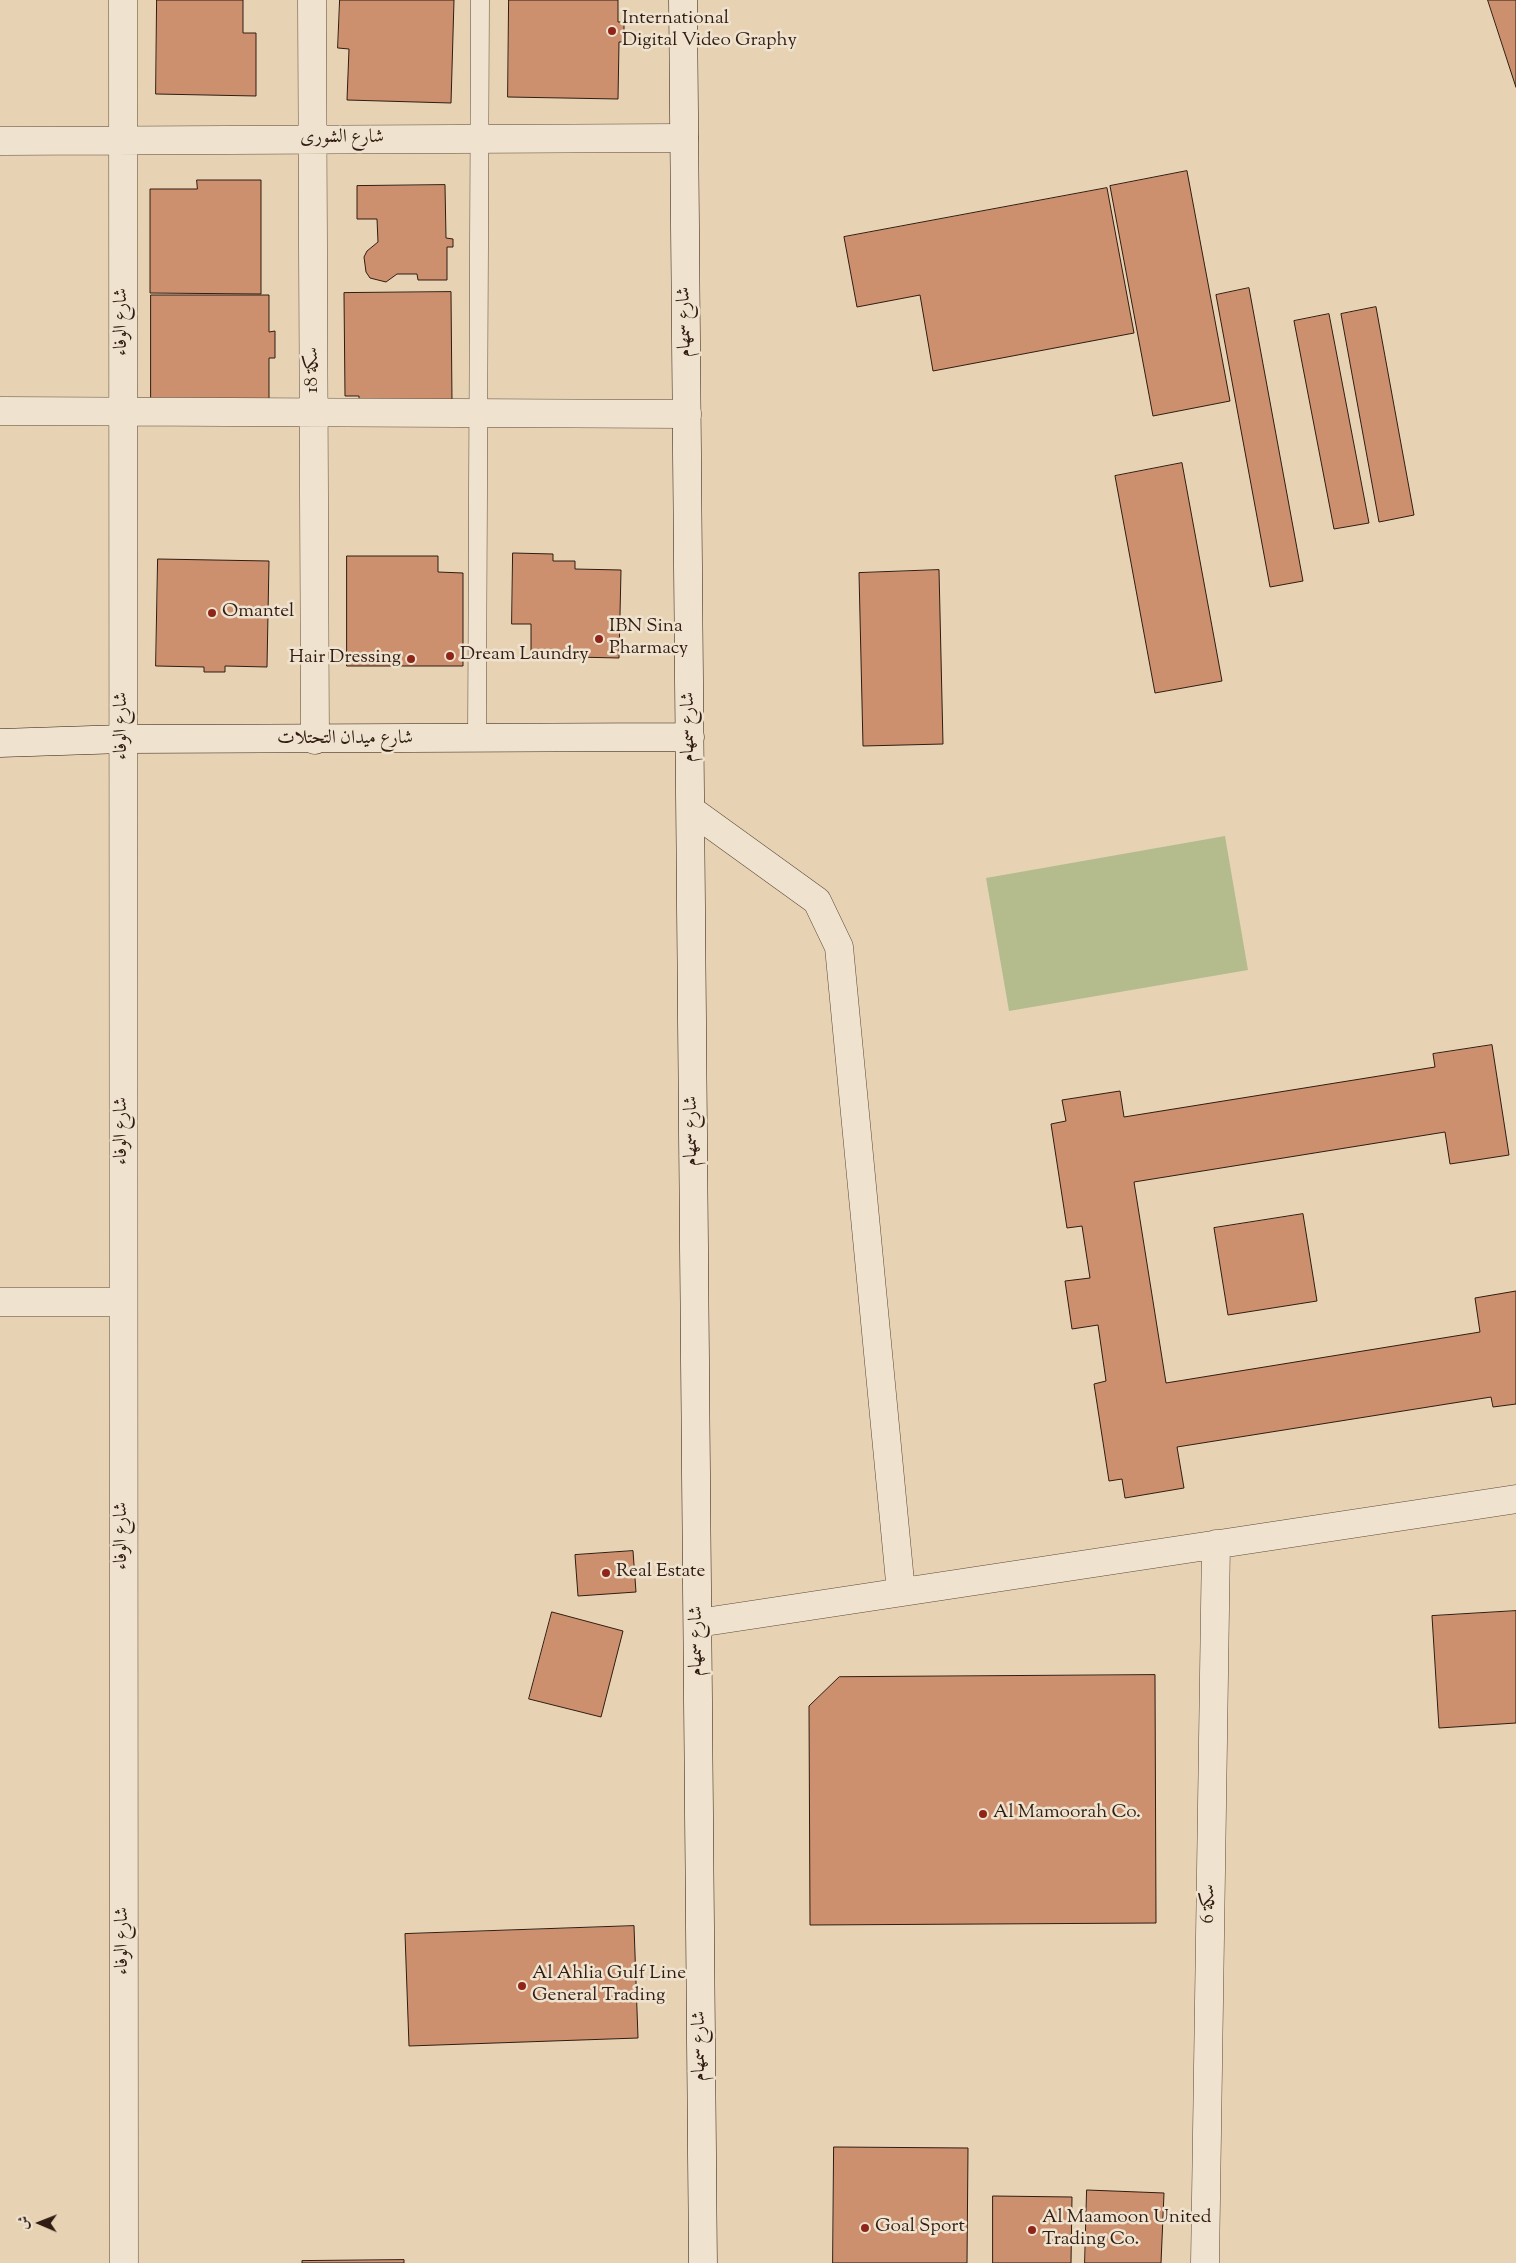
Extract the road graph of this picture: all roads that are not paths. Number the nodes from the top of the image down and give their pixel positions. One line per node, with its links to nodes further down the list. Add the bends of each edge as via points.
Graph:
1 (123, 0): 8 (street, شارع الوفاء)
2 (312, 0): 6 (street, سكة 18)
3 (480, 0): 7 (lane)
4 (683, 0): 5 (street, شارع سمهام)
5 (684, 138): 7 (street, شارع الشورى); 14 (street, شارع سمهام)
6 (312, 139): 7 (street, شارع الشورى); 8 (street, شارع الشورى); 12 (street, سكة 18)
7 (479, 139): 13 (lane)
8 (123, 140): 9 (street, شارع الشورى); 11 (street, شارع الوفاء)
9 (0, 141)
10 (0, 411): 11 (street)
11 (123, 411): 12 (street); 16 (street, شارع الوفاء)
12 (314, 412): 13 (street); 18 (street, سكة 18)
13 (478, 413): 14 (street); 17 (lane)
14 (687, 414): 15 (street, شارع سمهام)
15 (690, 737): 17 (street, شارع ميدان التحتلات); 20 (street, شارع سمهام)
16 (123, 739): 18 (street, شارع ميدان التحتلات); 19 (street, شارع ميدان التحتلات); 22 (street, شارع الوفاء)
17 (477, 739): 18 (street, شارع ميدان التحتلات)
18 (315, 740)
19 (0, 742)
20 (691, 810): 25 (street, via 817,901 839,947); 26 (street, شارع سمهام)
21 (0, 1302): 22 (street)
22 (123, 1302): 27 (street, شارع الوفاء)
23 (1516, 1499): 24 (street)
24 (1216, 1544): 25 (street); 29 (street, سكة 6)
25 (901, 1592): 26 (street)
26 (698, 1623): 28 (street, شارع سمهام)
27 (124, 2263)
28 (703, 2263)
29 (1205, 2263)

